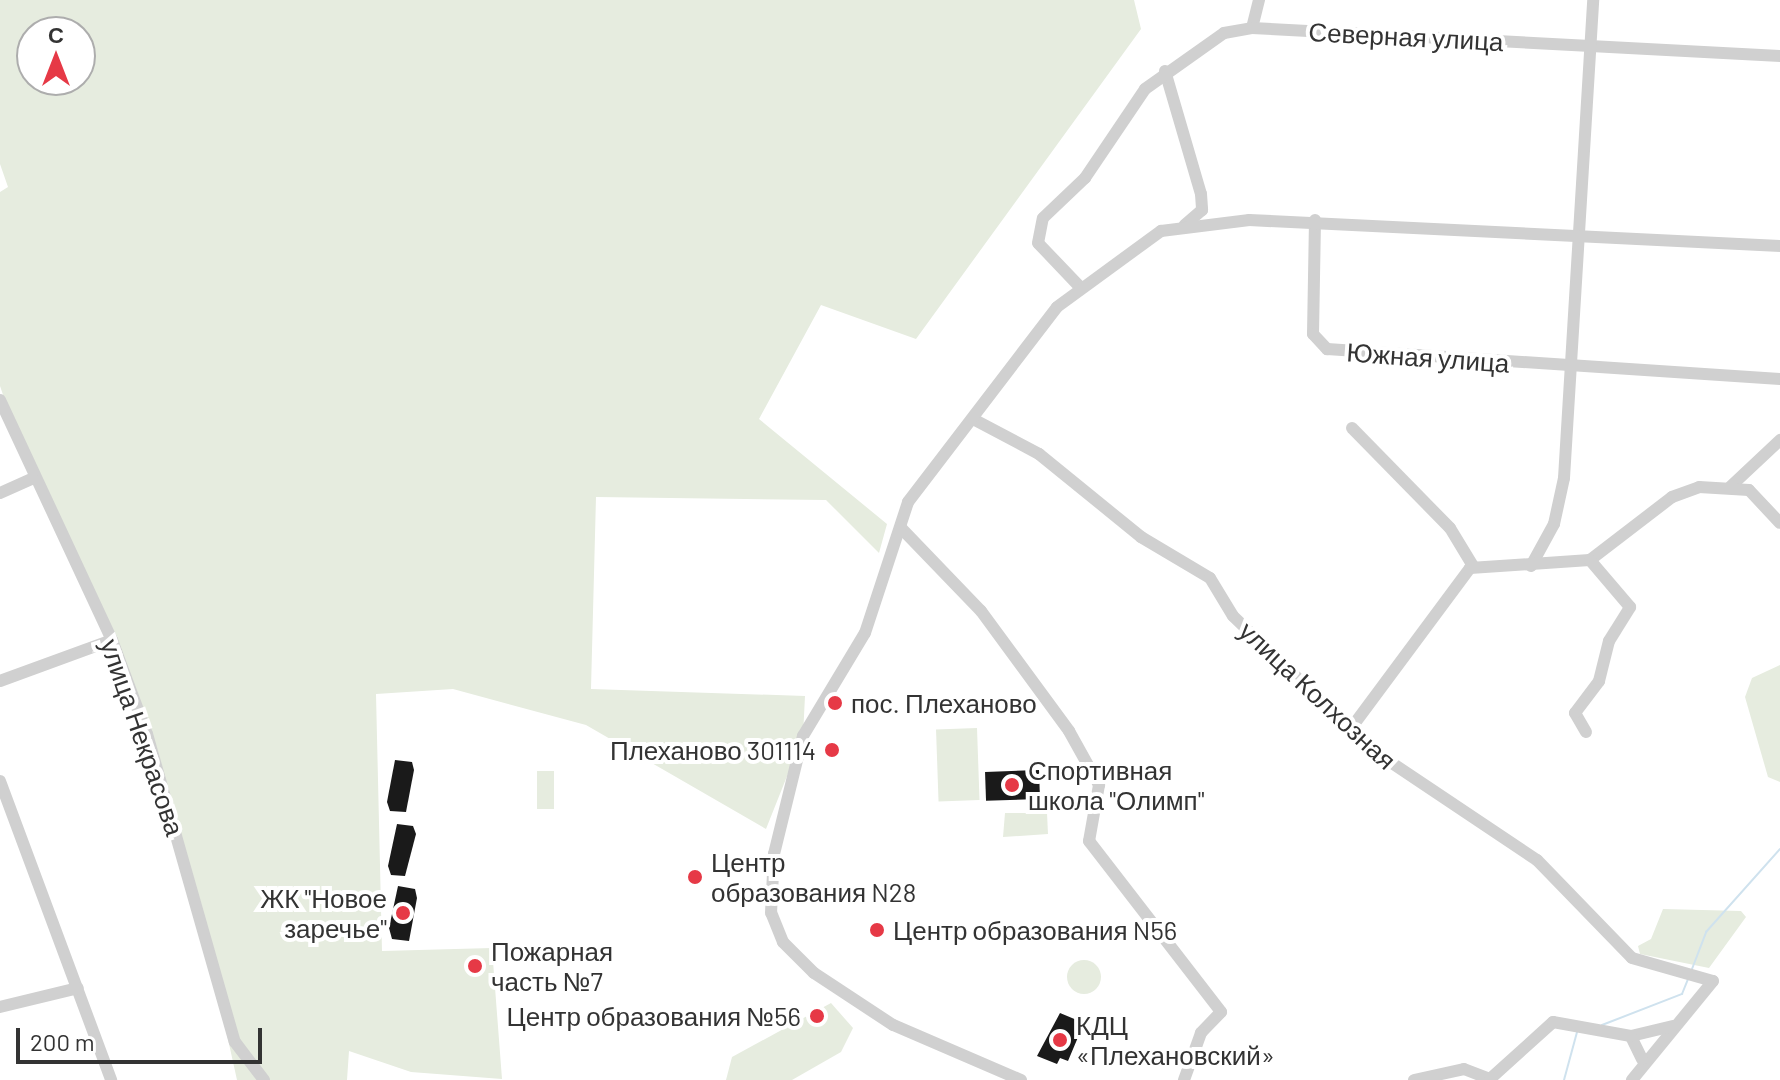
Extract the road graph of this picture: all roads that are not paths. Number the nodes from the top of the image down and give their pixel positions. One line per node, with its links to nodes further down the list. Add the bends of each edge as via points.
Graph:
1 (1259, 0): 3 (street)
2 (1593, 0): 4 (street)
3 (1252, 28): 4 (street, Северная улица); 6 (street, Северная улица, via 1209,39)
4 (1590, 46): 5 (street, Северная улица); 9 (street)
5 (1780, 56)
6 (1165, 71): 8 (street, via 1201,194 1202,210); 11 (street, Северная улица, via 1145,89 1085,178 1043,218 1038,243)
7 (1315, 220): 8 (street); 9 (street); 12 (street, Южная улица, via 1313,330 1321,346)
8 (1178, 227): 11 (street, via 1146,238)
9 (1578, 235): 10 (street); 12 (street)
10 (1780, 246)
11 (1079, 286): 15 (street)
12 (1569, 365): 13 (street, Южная улица); 25 (street, via 1562,494)
13 (1780, 379)
14 (0, 400): 18 (street, улица Некрасова)
15 (973, 419): 22 (street, via 927,471); 28 (street, улица Колхозная, via 1039,454 1130,529 1210,578 1233,616)
16 (1352, 428): 24 (street, via 1450,528)
17 (1780, 440): 19 (street)
18 (32, 479): 20 (street); 26 (street, улица Некрасова)
19 (1730, 487): 21 (street, via 1753,493); 23 (street, via 1679,493)
20 (0, 493)
21 (1780, 523)
22 (902, 529): 38 (street, via 859,647 803,736 774,854 772,920 806,968 878,1016); 39 (street, via 981,611 1069,731 1100,790 1089,841 1221,1012 1202,1031)
23 (1590, 560): 25 (street); 29 (street, via 1630,607 1609,641 1599,681 1575,713 1574,723)
24 (1473, 566): 25 (street); 28 (street, via 1458,577 1436,621)
25 (1531, 566)
26 (112, 640): 27 (street); 36 (street, улица Некрасова, via 147,734 235,1042)
27 (0, 681)
28 (1352, 727): 33 (street, улица Колхозная, via 1392,767 1537,860 1632,958 1713,981)
29 (1586, 732)
30 (0, 781): 31 (street)
31 (78, 988): 32 (street); 37 (street)
32 (0, 1007)
33 (1676, 1025): 34 (street); 35 (street)
34 (1631, 1036): 35 (street); 40 (street, via 1553,1022 1539,1028 1490,1079 1464,1069)
35 (1642, 1059): 41 (street)
36 (255, 1078)
37 (111, 1080)
38 (1021, 1080)
39 (1184, 1080)
40 (1414, 1080)
41 (1632, 1080)

